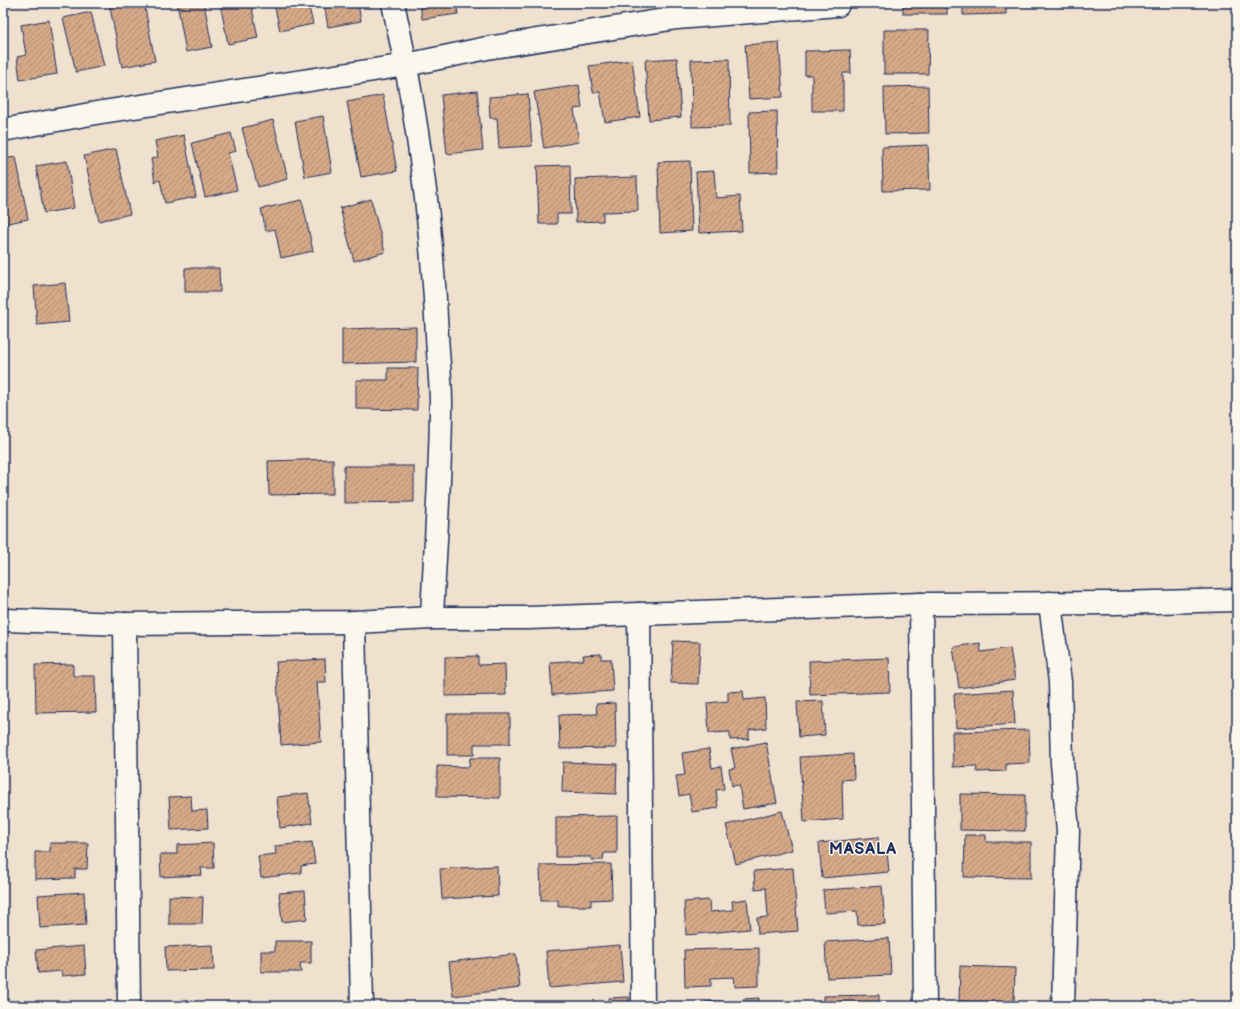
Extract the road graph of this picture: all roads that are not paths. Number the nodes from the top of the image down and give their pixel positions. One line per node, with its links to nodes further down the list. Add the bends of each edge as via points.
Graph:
1 (393, 3): 3 (street)
2 (838, 5): 3 (street, via 677,18 487,48)
3 (406, 65): 4 (street); 9 (street, via 421,160 434,276 441,403)
4 (3, 130)
5 (1237, 600): 6 (street)
6 (1050, 603): 7 (street); 17 (street, via 1060,682 1062,763 1068,831)
7 (920, 604): 8 (street); 16 (street)
8 (640, 614): 9 (street); 15 (street)
9 (432, 618): 11 (street)
10 (3, 620): 12 (street)
11 (354, 622): 12 (street); 13 (street)
12 (125, 624): 14 (street)
13 (360, 1005)
14 (129, 1006)
15 (643, 1006)
16 (925, 1006)
17 (1063, 1006)

